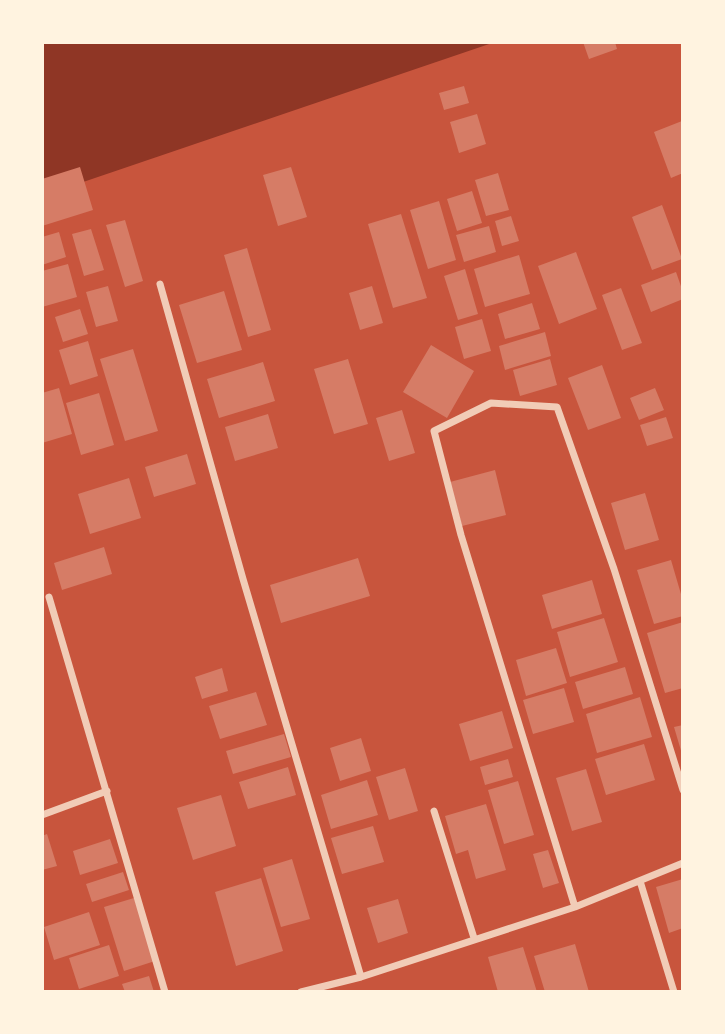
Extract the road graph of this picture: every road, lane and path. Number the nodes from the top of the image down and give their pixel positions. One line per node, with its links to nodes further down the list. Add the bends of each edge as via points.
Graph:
1 (160, 284): 11 (street)
2 (48, 597): 4 (street)
3 (683, 790): 9 (street, via 614,569 557,407 491,403 434,431 461,535)
4 (107, 791): 6 (street); 12 (street)
5 (434, 811): 10 (street)
6 (42, 815)
7 (683, 863): 8 (street)
8 (640, 881): 9 (street); 14 (street)
9 (575, 906): 10 (street)
10 (474, 938): 11 (street)
11 (361, 977): 13 (street)
12 (165, 992)
13 (301, 992)
14 (674, 992)

